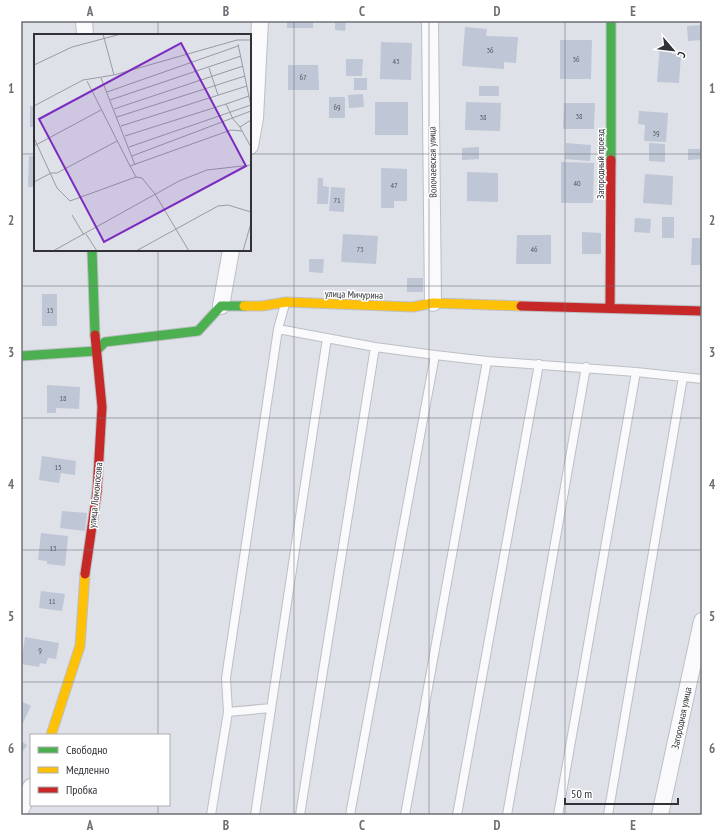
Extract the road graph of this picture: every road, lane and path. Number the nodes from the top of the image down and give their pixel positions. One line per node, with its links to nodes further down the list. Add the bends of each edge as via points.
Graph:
1 (84, 21): 5 (street)
2 (260, 21): 6 (street, via 255,118)
3 (430, 21): 10 (street, Волочаевская улица)
4 (611, 21): 12 (street, Загородный проезд)
5 (85, 34)
6 (251, 140)
7 (92, 251): 17 (street, улица Ломоносова)
8 (231, 251): 11 (street)
9 (286, 302): 10 (street, улица Мичурина, via 413,307); 11 (street, улица Мичурина, via 262,306); 14 (lane)
10 (433, 304): 12 (street, улица Мичурина)
11 (221, 306): 17 (street, via 198,331 105,342)
12 (610, 308): 13 (street, улица Мичурина)
13 (702, 311)
14 (278, 329): 15 (lane); 28 (lane, via 226,678)
15 (327, 338): 16 (lane); 27 (lane)
16 (375, 347): 18 (lane); 34 (lane)
17 (96, 351): 19 (street); 29 (street, улица Ломоносова, via 101,415 97,492 85,567 80,646)
18 (435, 355): 20 (lane); 35 (lane)
19 (21, 356)
20 (487, 361): 21 (lane); 36 (lane)
21 (539, 364): 22 (lane); 37 (lane)
22 (586, 367): 23 (lane); 38 (lane)
23 (636, 372): 24 (lane); 39 (lane)
24 (683, 377): 25 (lane); 40 (lane)
25 (702, 379)
26 (702, 621): 41 (street, Загородная улица)
27 (271, 708): 28 (lane); 33 (lane)
28 (228, 712): 32 (lane)
29 (51, 734)
30 (30, 789): 31 (street)
31 (21, 809)
32 (211, 815)
33 (255, 815)
34 (300, 815)
35 (350, 815)
36 (405, 815)
37 (457, 815)
38 (507, 815)
39 (558, 815)
40 (608, 815)
41 (660, 815)

